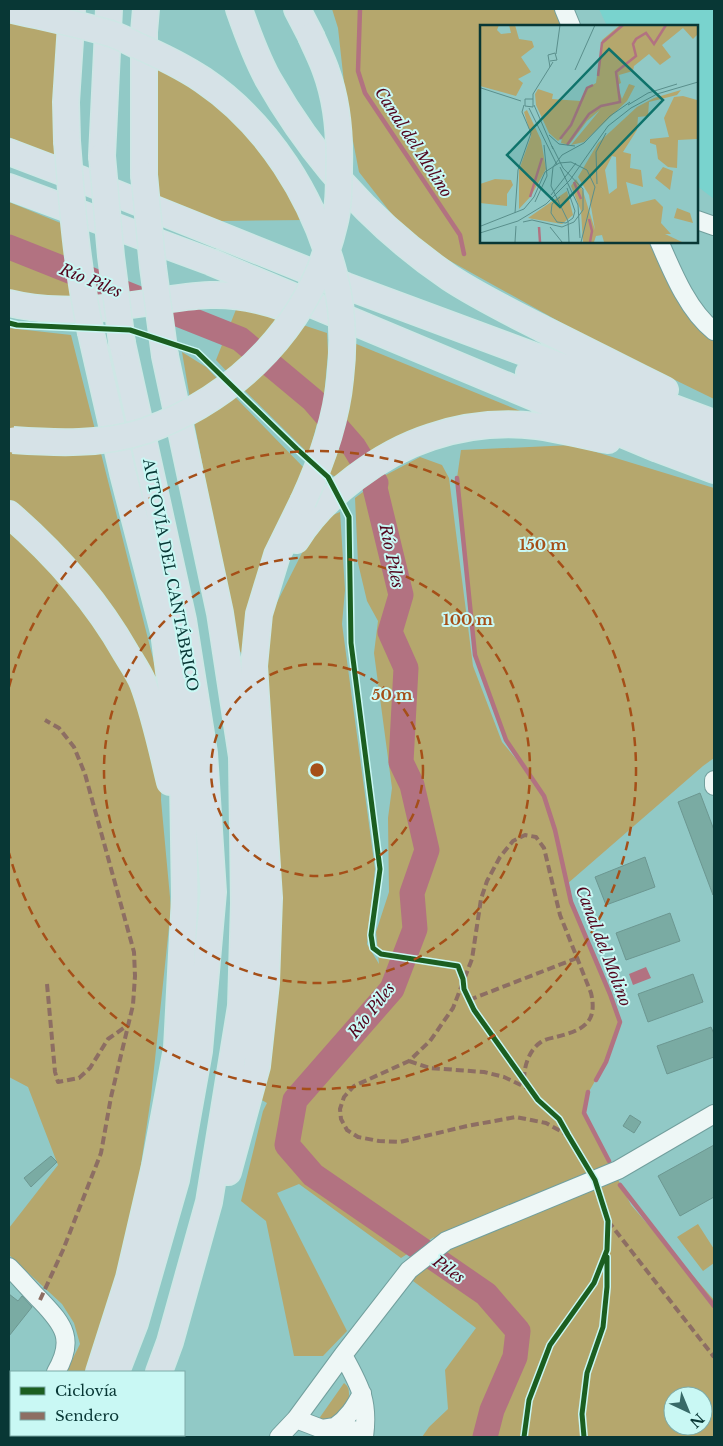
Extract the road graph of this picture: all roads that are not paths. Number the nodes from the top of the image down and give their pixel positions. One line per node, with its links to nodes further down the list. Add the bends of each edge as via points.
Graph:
1 (9, 9): 26 (highway, bridge, via 114,35 162,56 203,80 238,108 272,144 320,231 335,274 342,324 340,379 331,432 317,473 277,556)
2 (72, 9): 29 (highway, bridge, via 66,102 75,244 82,295 123,474 164,632 183,781)
3 (109, 9): 36 (highway, AUTOVÍA DEL CANTÁBRICO, bridge, via 102,156 111,256 122,343 183,620 204,753 213,892 199,1051 176,1180 135,1323)
4 (146, 9): 32 (highway, bridge, via 144,174 153,268 165,356 220,613 240,747 244,903 240,1006 210,1193)
5 (239, 9): 20 (highway, via 267,78 301,130 334,174 408,246 451,278 507,311 681,399)
6 (297, 9): 21 (highway, bridge, via 326,72 335,106 340,144 339,185 335,224 325,256 306,299 286,330 226,389 187,413 143,431 103,440 62,443)
7 (564, 9): 8 (street)
8 (571, 25)
9 (9, 145): 11 (highway)
10 (9, 152): 11 (highway)
11 (80, 179): 16 (highway)
12 (9, 186): 19 (highway)
13 (698, 220): 14 (street)
14 (714, 226)
15 (659, 242): 18 (street, via 682,289 704,323)
16 (346, 286): 19 (highway); 20 (highway)
17 (9, 303): 19 (highway, bridge, via 49,309 114,308 210,295 236,296)
18 (714, 331)
19 (479, 364): 22 (highway); 23 (highway)
20 (714, 421)
21 (11, 439)
22 (714, 445)
23 (658, 449): 24 (highway); 26 (highway, via 536,426 484,426 438,435 409,445 371,466 331,499 304,528 288,553)
24 (714, 470)
25 (9, 514): 29 (highway, via 62,565 90,598 113,630 142,682 174,795)
26 (259, 614): 32 (highway, via 254,666 269,898 266,983 257,1066 206,1253)
27 (714, 780): 28 (street)
28 (714, 786)
29 (185, 897): 35 (highway, via 177,1048 156,1166 129,1278)
30 (714, 1114): 33 (street, via 618,1170 446,1241 409,1270)
31 (9, 1267): 34 (street, via 58,1319 65,1332 66,1348)
32 (170, 1342): 37 (highway)
33 (343, 1355): 38 (street); 39 (street)
34 (56, 1371)
35 (99, 1371)
36 (116, 1371)
37 (160, 1371)
38 (362, 1393): 40 (street, via 344,1421); 43 (street, via 366,1419)
39 (296, 1419): 40 (street, via 322,1429); 41 (street)
40 (335, 1426): 42 (street, via 353,1430)
41 (279, 1437)
42 (358, 1437)
43 (364, 1437)

